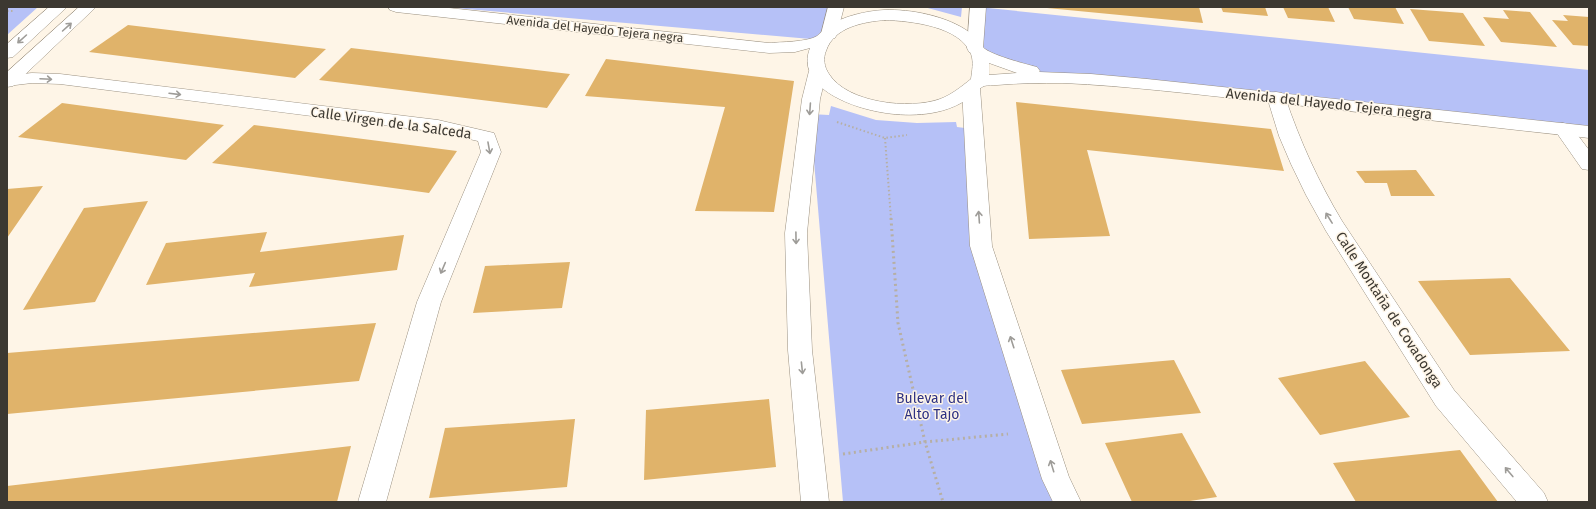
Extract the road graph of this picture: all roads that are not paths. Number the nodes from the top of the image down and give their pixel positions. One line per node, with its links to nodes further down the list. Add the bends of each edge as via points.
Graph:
1 (59, 7): 9 (street, one-way to 9)
2 (88, 7): 12 (street, one-way to 2)
3 (396, 7): 7 (street, Avenida del Hayedo Tejera negra)
4 (836, 7): 6 (street)
5 (978, 7): 8 (street)
6 (825, 37): 7 (street, Avenida del Hayedo Tejera negra, via 795,47); 8 (street, via 843,25 867,17 905,16 931,20 952,28); 10 (street, via 817,51)
7 (769, 48): 10 (street, Avenida del Hayedo Tejera negra, via 807,59)
8 (977, 50): 11 (street, Avenida del Hayedo Tejera negra, via 1014,67); 13 (street, via 982,68)
9 (7, 53)
10 (817, 68): 13 (street, via 823,79 840,92 860,102 882,107 931,107 952,100); 19 (street, one-way to 19, via 811,99 796,232 800,350)
11 (1070, 78): 13 (street, Avenida del Hayedo Tejera negra, via 1009,78); 14 (street, Avenida del Hayedo Tejera negra)
12 (7, 81): 18 (street, Calle Virgen de la Salceda, one-way to 18, via 32,78 68,80 438,126 487,137 491,152 429,302)
13 (975, 85): 20 (street, one-way to 13, via 1056,479 981,246)
14 (1276, 97): 15 (street, Avenida del Hayedo Tejera negra); 21 (street, Calle Montaña de Covadonga, one-way to 14, via 1445,398 1334,226 1304,170)
15 (1564, 129): 16 (street, Avenida del Hayedo Tejera negra); 17 (street)
16 (1589, 132)
17 (1589, 164)
18 (372, 502)
19 (815, 502)
20 (1067, 502)
21 (1534, 502)

